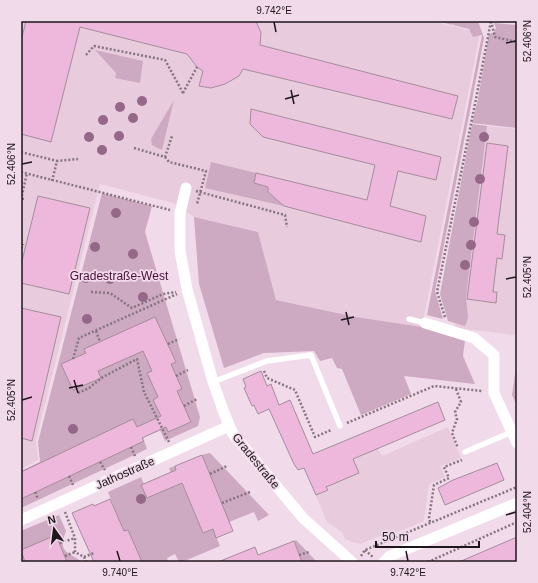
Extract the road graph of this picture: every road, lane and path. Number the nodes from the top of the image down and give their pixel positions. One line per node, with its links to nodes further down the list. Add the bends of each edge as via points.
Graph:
1 (491, 21): 4 (path, via 495,37); 27 (path, via 437,292)
2 (512, 21): 3 (path)
3 (517, 21)
4 (517, 42)
5 (86, 55): 6 (path, via 94,46 165,60 183,93)
6 (197, 67)
7 (172, 136): 10 (path)
8 (134, 148): 10 (path)
9 (21, 152): 12 (path)
10 (165, 156): 17 (path, via 169,162 206,171)
11 (78, 159): 12 (path)
12 (57, 161): 15 (path)
13 (21, 172): 14 (path)
14 (27, 173): 15 (path); 18 (path)
15 (52, 181): 20 (path)
16 (186, 188): 17 (path); 20 (street, Gradestraße)
17 (200, 192): 19 (path); 21 (path, via 285,215)
18 (23, 200)
19 (197, 204)
20 (180, 213): 22 (street, Gradestraße, via 180,251)
21 (287, 227)
22 (187, 289): 23 (path, via 163,294 132,308 110,293); 26 (path); 35 (street, Gradestraße)
23 (91, 292)
24 (409, 319): 25 (lane)
25 (425, 323): 27 (street)
26 (96, 331): 29 (path); 31 (path, via 79,338)
27 (450, 331): 43 (street, via 474,338 494,355 494,393)
28 (179, 339): 30 (path)
29 (100, 342)
30 (168, 344)
31 (73, 359)
32 (261, 364): 35 (lane); 42 (path, via 267,378 295,390 315,437); 42 (lane, via 311,355)
33 (188, 370): 34 (path)
34 (176, 376)
35 (214, 382): 41 (street, Gradestraße)
36 (456, 388): 37 (path); 42 (path, via 434,386); 63 (path, via 461,402 455,412 457,419 452,433 463,460 444,468 449,478 434,485)
37 (487, 392)
38 (78, 393): 44 (path, via 137,359 144,392)
39 (197, 399): 40 (path)
40 (184, 406)
41 (229, 426): 59 (street, Jathostraße); 74 (street, Gradestraße, via 232,434 302,518)
42 (340, 426)
43 (512, 432): 45 (street); 47 (lane)
44 (164, 433)
45 (517, 443)
46 (131, 447): 48 (path)
47 (465, 452)
48 (135, 456)
49 (100, 462): 51 (path)
50 (227, 466): 52 (path)
51 (105, 470)
52 (210, 474)
53 (69, 476): 54 (path)
54 (74, 485)
55 (517, 487): 63 (path)
56 (35, 492): 58 (path)
57 (250, 492): 60 (path)
58 (39, 501)
59 (61, 502): 62 (street, Jathostraße); 65 (path)
60 (222, 503)
61 (517, 503): 76 (street, via 390,556)
62 (21, 520)
63 (430, 522): 75 (path, via 365,550)
64 (517, 522): 77 (path)
65 (74, 538): 66 (path); 67 (path)
66 (60, 543)
67 (75, 552): 71 (path); 72 (path)
68 (309, 552): 70 (path)
69 (94, 553): 72 (path)
70 (299, 555)
71 (65, 556)
72 (84, 557): 73 (path)
73 (86, 562)
74 (352, 562)
75 (357, 562)
76 (384, 562)
77 (428, 562)

